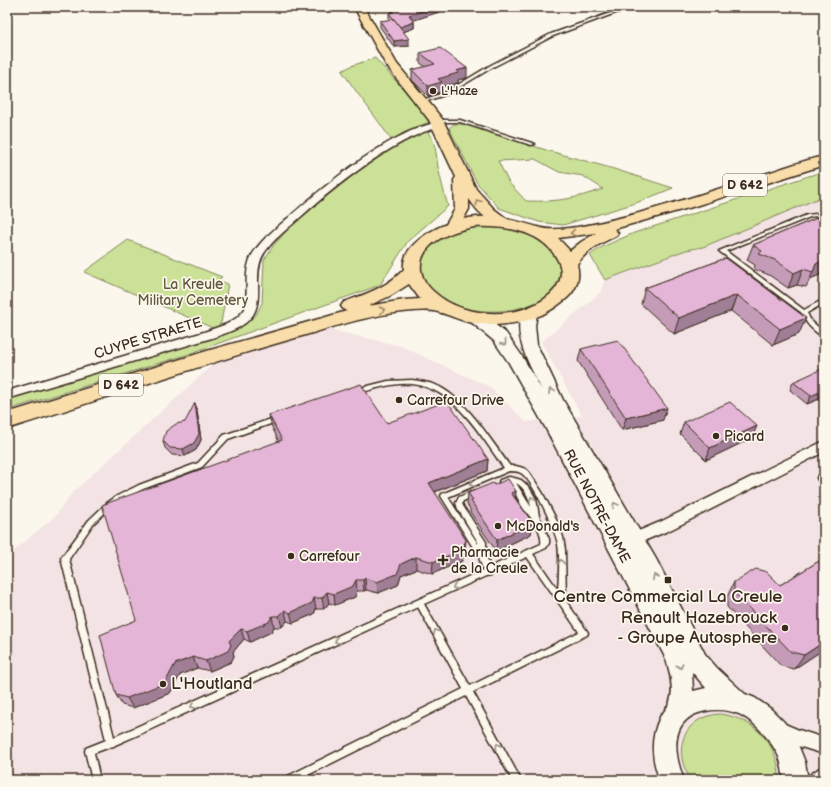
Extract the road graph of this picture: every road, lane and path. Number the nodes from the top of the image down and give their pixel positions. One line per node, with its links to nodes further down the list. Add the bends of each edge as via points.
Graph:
1 (359, 7): 3 (main road, via 394,69)
2 (630, 7): 3 (lane, via 552,35 447,93)
3 (422, 101): 4 (main road)
4 (438, 122): 5 (lane, via 460,121); 7 (main road); 23 (street, CUYPE STRAETE, via 409,134 346,174 270,240 257,256 253,268 250,310 236,324 208,335)
5 (533, 144)
6 (824, 160): 8 (highway, D 642)
7 (461, 175): 10 (main road, one-way to 7, via 480,206); 11 (main road, via 463,205)
8 (666, 210): 12 (highway, D 642, one-way to 12, via 574,233); 13 (highway, D 642, via 592,241 578,250)
9 (824, 216): 17 (lane, via 809,216 722,251)
10 (503, 222): 11 (highway, via 481,221); 12 (highway)
11 (453, 226): 14 (highway, via 437,233 421,245 414,257)
12 (539, 233): 13 (highway, via 559,247)
13 (569, 264): 18 (highway, via 569,280 561,295 544,308)
14 (412, 270): 16 (highway, via 423,291); 21 (highway, D 642, via 397,286 382,294)
15 (824, 301): 17 (lane)
16 (442, 306): 19 (highway); 21 (highway, D 642, one-way to 16, via 381,310 414,304)
17 (804, 312): 20 (lane, via 809,323)
18 (529, 314): 19 (highway, via 499,318); 30 (main road, RUE NOTRE-DAME, one-way to 18, via 536,362 528,339)
19 (476, 317): 38 (main road, RUE NOTRE-DAME, one-way to 38, via 500,337 516,360 673,650 681,668 683,684)
20 (824, 335)
21 (236, 348): 25 (highway, D 642)
22 (352, 393): 27 (lane, via 394,382 418,382 438,388 460,405)
23 (7, 395)
24 (285, 416): 40 (lane, via 226,437 200,465 119,498 91,522 65,558)
25 (7, 421)
26 (824, 446): 30 (street)
27 (508, 469): 32 (lane, one-way to 32, via 444,496); 34 (lane, one-way to 27, via 561,544 558,532 529,476 518,469)
28 (498, 484): 31 (lane, one-way to 28, via 546,544 535,517 534,503 527,488 519,481 509,480)
29 (484, 490): 32 (lane, via 463,498 459,503 482,542)
30 (634, 539): 37 (main road, RUE NOTRE-DAME, one-way to 30, via 697,661)
31 (529, 554): 33 (lane); 34 (lane)
32 (482, 556): 33 (lane)
33 (488, 572): 35 (lane, one-way to 35)
34 (562, 601): 36 (lane, via 584,633)
35 (420, 603): 36 (lane, one-way to 35); 40 (lane, one-way to 40)
36 (468, 691): 45 (lane); 46 (lane, one-way to 36)
37 (737, 702): 38 (main road, via 720,698 705,699 691,703); 39 (main road, via 752,709)
38 (679, 711): 42 (main road, via 670,722 666,735)
39 (773, 726): 41 (street, via 798,738); 49 (main road, via 788,748)
40 (110, 743): 44 (lane, via 89,751)
41 (824, 746)
42 (665, 758): 47 (street); 48 (main road)
43 (824, 774): 50 (street)
44 (96, 780)
45 (289, 780)
46 (517, 780)
47 (658, 780)
48 (672, 780)
49 (796, 780)
50 (817, 780)

